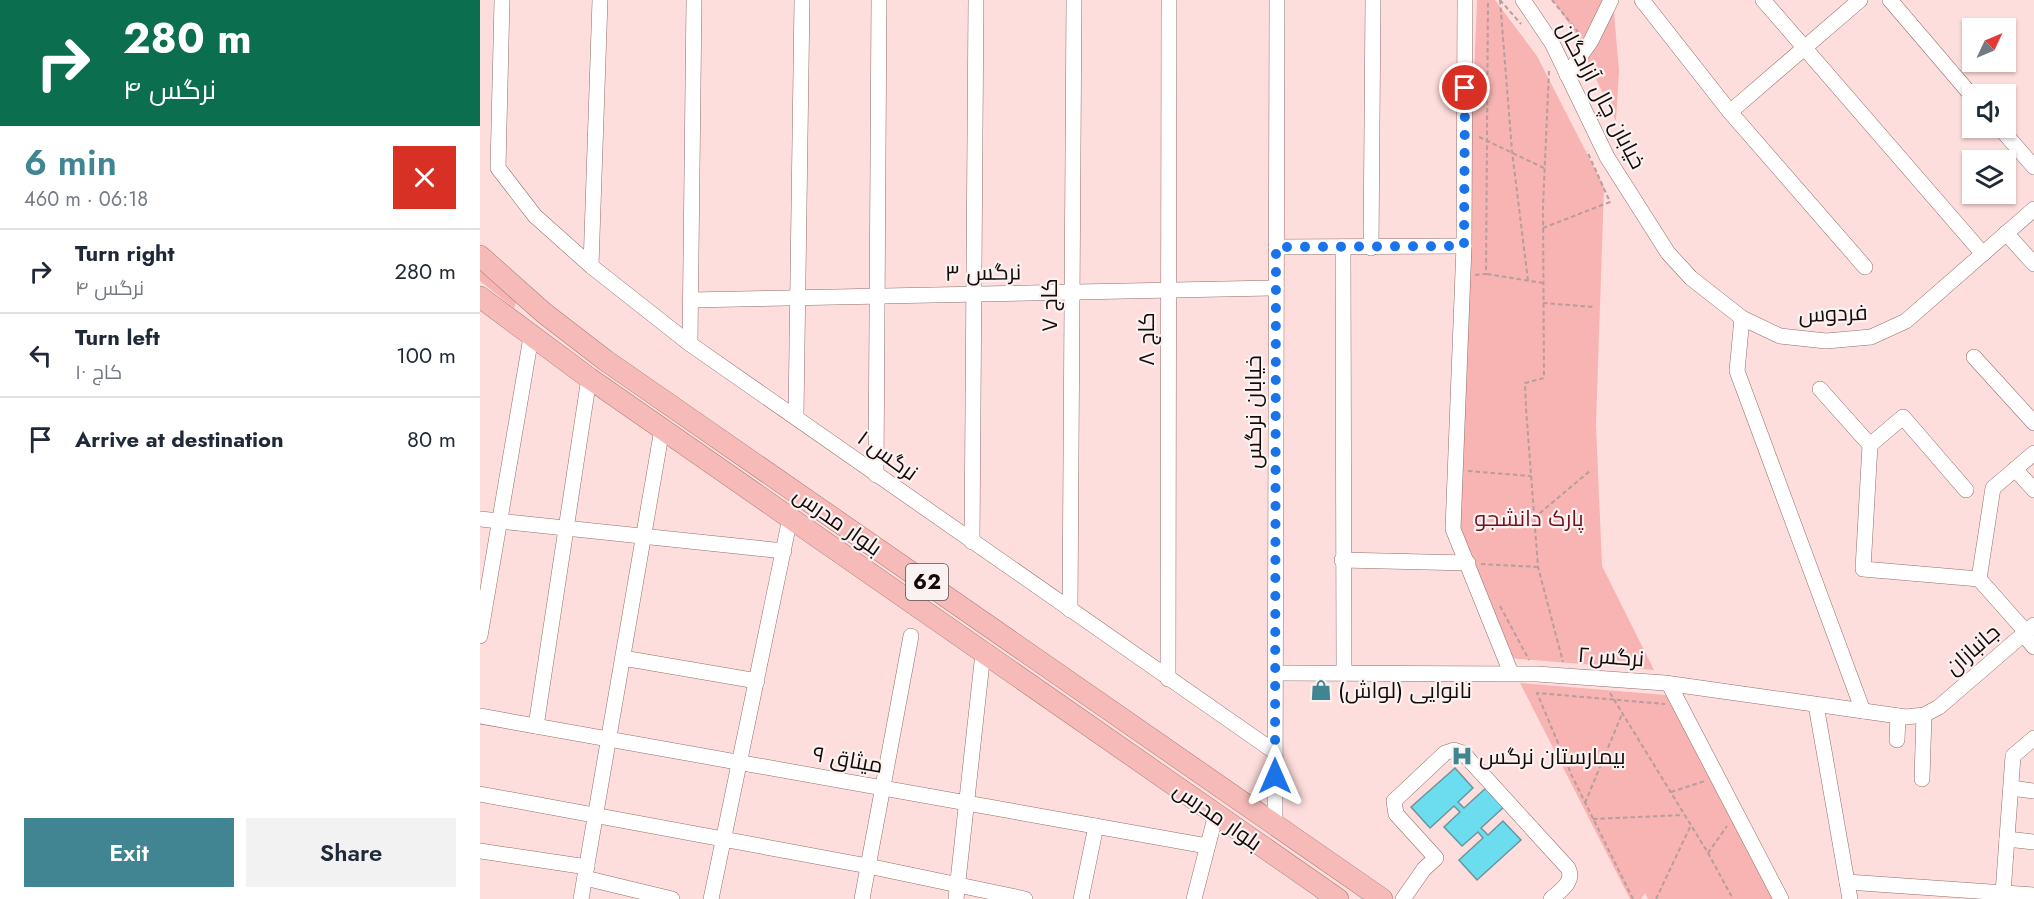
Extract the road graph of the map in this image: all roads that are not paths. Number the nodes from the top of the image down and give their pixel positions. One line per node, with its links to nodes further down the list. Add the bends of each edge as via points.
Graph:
1 (502, 0): 34 (street, نرگس ۱, via 498,168 535,216)
2 (600, 0): 34 (street)
3 (694, 0): 43 (street)
4 (802, 0): 42 (street)
5 (879, 0): 40 (street)
6 (976, 0): 39 (street)
7 (1074, 0): 38 (street, کاج ۷)
8 (1168, 0): 37 (street, کاج ۸)
9 (1277, 0): 28 (street, خیابان نرگس)
10 (1373, 0): 30 (street)
11 (1465, 0): 27 (street)
12 (1523, 0): 19 (street, خیابان چال آزادگان, via 1552,43)
13 (1611, 0): 19 (street, via 1591,41)
14 (1642, 0): 21 (street)
15 (1763, 0): 18 (street)
16 (1860, 0): 18 (street)
17 (1890, 0): 20 (street)
18 (1804, 49): 21 (street); 31 (street)
19 (1561, 76): 25 (street, خیابان چال آزادگان)
20 (1962, 84)
21 (1730, 112): 35 (street)
22 (2009, 138): 23 (street)
23 (2034, 167)
24 (2034, 209): 26 (street, فردوس)
25 (1639, 212): 44 (street, فردوس, via 1668,254 1691,278)
26 (2006, 233): 31 (street, فردوس); 33 (street)
27 (1464, 246): 30 (street); 67 (street, via 1453,529)
28 (1276, 247): 29 (street); 36 (street, خیابان نرگس)
29 (1343, 248): 30 (street); 66 (street)
30 (1371, 248)
31 (1983, 254): 44 (street, فردوس, via 1906,321 1871,337 1826,341 1780,336)
32 (480, 256): 102 (highway, بلوار مدرس / 62, via 544,313 606,360)
33 (2034, 264)
34 (591, 266): 46 (street, نرگس ۱)
35 (1865, 267)
36 (1276, 288): 37 (street, نرگس ۳); 76 (street, خیابان نرگس)
37 (1168, 290): 38 (street, نرگس ۳); 79 (street, کاج ۸)
38 (1072, 292): 39 (street, نرگس ۳); 69 (street, کاج ۷)
39 (974, 294): 40 (street, نرگس ۳); 64 (street)
40 (877, 296): 42 (street, نرگس ۳); 56 (street)
41 (480, 297): 45 (highway, بلوار مدرس / 62)
42 (797, 298): 43 (street, نرگس ۳); 50 (street)
43 (690, 300): 46 (street)
44 (1742, 318): 84 (street, via 1737,371)
45 (531, 337): 48 (highway, بلوار مدرس / 62); 61 (street)
46 (690, 344): 50 (street, نرگس ۱)
47 (1974, 357): 51 (street)
48 (588, 378): 52 (highway, بلوار مدرس / 62); 62 (street)
49 (1820, 389): 53 (street)
50 (796, 415): 56 (street, نرگس ۱)
51 (2034, 423)
52 (662, 429): 59 (highway, بلوار مدرس / 62); 63 (street)
53 (1870, 445): 57 (street, via 1903,417); 68 (street, via 1863,569)
54 (2034, 453): 55 (street)
55 (2015, 469): 58 (street); 68 (street, via 1993,488)
56 (876, 475): 64 (street, نرگس ۱)
57 (1966, 490)
58 (2034, 490)
59 (790, 518): 65 (street); 74 (highway, بلوار مدرس / 62)
60 (480, 519): 61 (street)
61 (500, 521): 62 (street); 71 (street)
62 (566, 528): 63 (street); 88 (street)
63 (644, 536): 65 (street); 75 (street)
64 (972, 542): 69 (street, نرگس ۱)
65 (784, 551): 80 (street)
66 (1342, 560): 67 (street); 77 (street)
67 (1468, 563): 78 (street)
68 (1979, 579): 70 (street)
69 (1070, 610): 79 (street, نرگس ۱)
70 (2028, 630): 73 (street); 83 (street, جانبازان)
71 (480, 636)
72 (911, 636): 95 (street)
73 (2034, 647)
74 (983, 653): 99 (street); 100 (highway, بلوار مدرس / 62)
75 (623, 658): 80 (street); 90 (street)
76 (1275, 673): 77 (street, نرگس۲); 92 (street, خیابان نرگس)
77 (1344, 673): 78 (street, نرگس۲)
78 (1511, 674): 81 (street, نرگس۲)
79 (1168, 679): 92 (street, نرگس ۱)
80 (757, 681): 93 (street)
81 (1670, 684): 82 (street, نرگس۲); 127 (street)
82 (1816, 705): 84 (street, نرگس۲); 111 (street)
83 (1940, 707): 85 (street, نرگس۲)
84 (1863, 711): 87 (street, نرگس۲)
85 (1924, 715): 87 (street, نرگس۲); 94 (street)
86 (480, 716): 88 (street, میثاق ۹)
87 (1898, 716): 91 (street)
88 (536, 726): 90 (street, میثاق ۹)
89 (2034, 738): 96 (street, via 2013,756)
90 (609, 739): 93 (street, میثاق ۹); 101 (street)
91 (1897, 740)
92 (1275, 752): 102 (street, خیابان نرگس)
93 (740, 763): 95 (street, میثاق ۹); 105 (street)
94 (1922, 779)
95 (882, 788): 99 (street, میثاق ۹); 109 (street)
96 (2011, 788): 97 (street); 104 (street)
97 (2034, 791)
98 (480, 794): 101 (street)
99 (967, 803): 103 (street, میثاق ۹); 112 (street)
100 (1216, 814): 107 (street); 116 (highway, بلوار مدرس / 62)
101 (595, 817): 105 (street); 110 (street)
102 (1275, 824): 124 (highway, بلوار مدرس / 62)
103 (1096, 826): 107 (street, میثاق ۹); 122 (street)
104 (2007, 839): 106 (street); 113 (street)
105 (723, 841): 109 (street); 119 (street)
106 (2034, 842)
107 (1207, 846): 123 (street)
108 (480, 851): 110 (street)
109 (868, 866): 112 (street); 120 (street)
110 (586, 872): 117 (street); 118 (street)
111 (1847, 882): 114 (street); 128 (street)
112 (957, 892): 121 (street)
113 (2003, 893): 114 (street); 115 (street)
114 (1973, 895)
115 (2034, 895)
116 (1334, 898)
117 (581, 899)
118 (672, 899)
119 (711, 899)
120 (862, 899)
121 (1025, 899)
122 (1082, 899)
123 (1194, 899)
124 (1382, 899)
125 (1402, 899): 126 (street, via 1436,858 1396,814 1394,801 1445,753 1454,750 1463,753 1568,868 1569,882)
126 (1551, 899)
127 (1781, 899)
128 (1850, 899)

